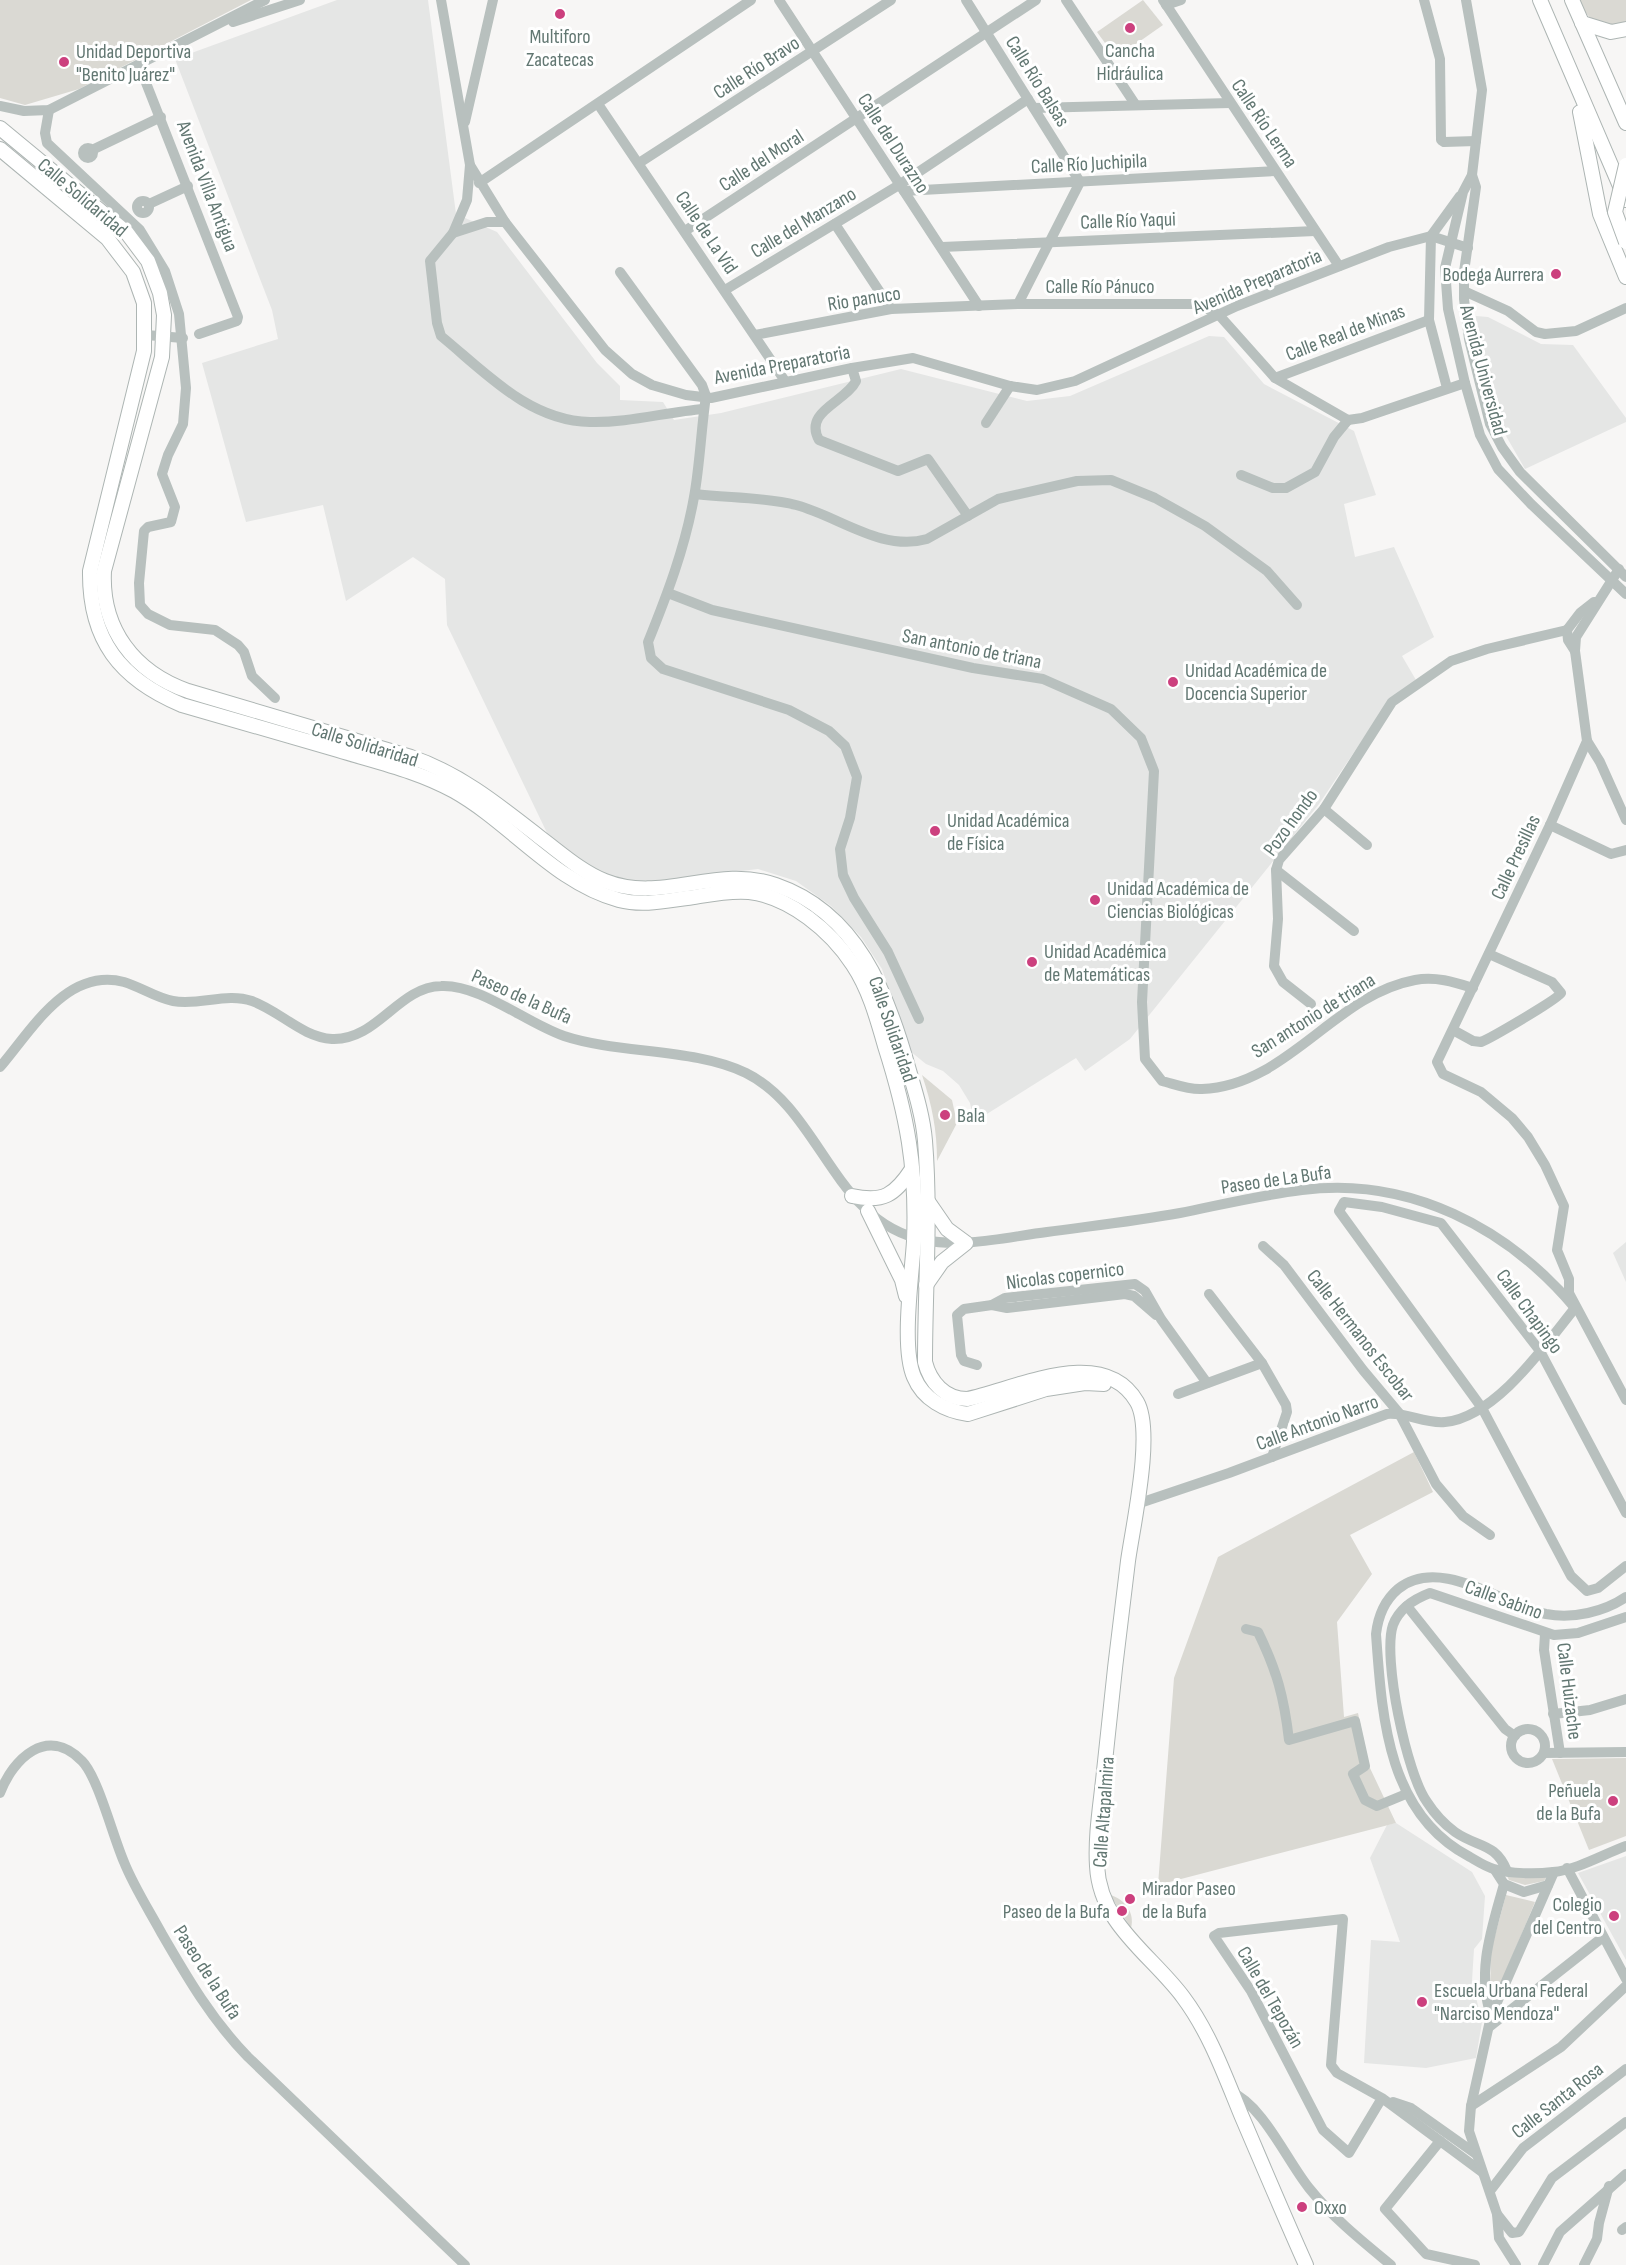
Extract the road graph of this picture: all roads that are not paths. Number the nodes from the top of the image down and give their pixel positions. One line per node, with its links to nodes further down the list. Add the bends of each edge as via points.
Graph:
1 (265, 0): 20 (street)
2 (300, 0): 20 (street)
3 (441, 0): 34 (street)
4 (493, 0): 34 (street)
5 (751, 0): 26 (street)
6 (779, 0): 21 (street, Calle del Durazno)
7 (891, 0): 21 (street, Calle Río Bravo)
8 (966, 0): 19 (street, Calle Río Balsas)
9 (1036, 0): 19 (street, Calle del Moral)
10 (1066, 0): 27 (street)
11 (1181, 0): 16 (street)
12 (1424, 0): 35 (street, via 1440,59 1441,140)
13 (1466, 0): 35 (street, Avenida Universidad, via 1482,90)
14 (1540, 0): 23 (main road)
15 (1572, 0): 17 (main road)
16 (1165, 3): 25 (street, Calle Río Lerma)
17 (1582, 23): 18 (main road, via 1611,32); 32 (main road)
18 (1626, 29)
19 (987, 33): 24 (street, Calle Río Balsas); 31 (street, Calle del Moral)
20 (196, 34): 22 (street)
21 (813, 51): 31 (street, Calle del Durazno); 38 (street, Calle Río Bravo)
22 (139, 65): 29 (street); 30 (street, Avenida Villa Antigua)
23 (1576, 87): 48 (main road); 63 (main road, via 1600,214)
24 (1031, 103): 27 (street); 43 (street, Calle Río Balsas); 46 (street, Calle del Manzano)
25 (1230, 103): 27 (street); 41 (street, Calle Río Lerma)
26 (598, 104): 38 (street, Calle de La Vid); 44 (street)
27 (1135, 104)
28 (0, 106): 29 (street)
29 (49, 111): 76 (street, via 47,143 123,212 154,250 180,314)
30 (161, 117): 37 (street); 45 (street, Avenida Villa Antigua)
31 (857, 118): 46 (street, Calle del Durazno); 52 (street, Calle del Moral)
32 (1626, 123)
33 (0, 128): 75 (main road, Calle Solidaridad, via 118,223 133,240 148,261 160,293)
34 (463, 128): 39 (street)
35 (1476, 141): 42 (street, Avenida Universidad)
36 (0, 148): 72 (main road, Calle Solidaridad, via 107,238 125,258 144,303)
37 (92, 150)
38 (639, 163): 52 (street, Calle de La Vid)
39 (470, 165): 44 (street, Avenida Preparatoria); 54 (street, Avenida Preparatoria, via 467,200)
40 (1626, 165): 57 (main road, bridge, via 1615,212)
41 (1275, 171): 43 (street, Calle Río Juchipila); 53 (street, Calle Río Lerma)
42 (1472, 175): 47 (street, Avenida Universidad); 60 (street, Avenida Universidad, via 1476,187)
43 (1080, 182): 46 (street, Calle Río Juchipila); 56 (street)
44 (479, 183): 50 (street, Avenida Preparatoria)
45 (188, 186): 49 (street); 73 (street, Avenida Villa Antigua, via 238,317 237,321)
46 (902, 188): 51 (street, Calle del Manzano); 59 (street, Calle del Durazno)
47 (1463, 192): 55 (street); 58 (street, Avenida Universidad)
48 (1626, 200)
49 (149, 204)
50 (505, 222): 54 (street, via 487,222); 83 (street, Avenida Preparatoria, via 605,350 632,374 652,385)
51 (835, 224): 64 (street, Calle del Manzano); 69 (street)
52 (685, 231): 64 (street, Calle de La Vid)
53 (1316, 231): 56 (street, Calle Río Yaqui); 61 (street, Calle Río Lerma)
54 (453, 233): 84 (street, Avenida Preparatoria, via 430,261 441,336 513,396 557,417 589,422)
55 (1431, 236): 58 (street); 61 (street, Avenida Preparatoria); 71 (street)
56 (1051, 241): 59 (street, Calle Río Yaqui); 66 (street)
57 (1626, 242)
58 (1450, 243): 60 (street); 80 (street, Avenida Universidad, via 1445,268 1448,309)
59 (942, 247): 67 (street, Calle del Durazno)
60 (1468, 248): 65 (street, Avenida Universidad)
61 (1338, 266): 70 (street, Avenida Preparatoria)
62 (620, 272): 83 (street)
63 (1626, 277)
64 (725, 290): 74 (street, Calle de La Vid)
65 (1464, 291): 68 (street, via 1508,311 1536,333 1545,334 1576,331); 90 (street, Avenida Universidad, via 1469,339 1496,437 1524,476)
66 (1018, 304): 67 (street, Calle Río Pánuco); 70 (street, Calle Río Pánuco, via 1199,304)
67 (979, 306): 69 (street, Rio panuco)
68 (1626, 308)
69 (891, 309): 74 (street, Rio panuco)
70 (1219, 315): 78 (street); 81 (street, Avenida Preparatoria, via 1059,387 1037,390)
71 (1429, 320): 78 (street, Calle Real de Minas); 82 (street)
72 (146, 334): 75 (street); 113 (main road, Calle Solidaridad, via 90,571 99,631 127,672 182,705 401,768 438,783 493,818 573,879 605,896 633,903 655,903 750,892 799,911 834,941 861,979 902,1100)
73 (199, 334)
74 (755, 335): 79 (street, Calle de La Vid)
75 (164, 336): 76 (street); 115 (main road, Calle Solidaridad, via 162,357 104,571 103,588 110,620 132,656 154,676 182,689 444,770 491,799 588,873 609,882 647,889 717,878 747,878 777,885 813,904 855,942 885,998 923,1120)
76 (183, 338): 98 (street, via 183,424 162,474 175,507 171,522 144,531 140,605 148,614 170,625 214,630 238,645 252,676)
77 (852, 368): 79 (street, Avenida Preparatoria); 81 (street, Avenida Preparatoria, via 913,358); 89 (street, via 856,381 852,390 816,420 819,440 898,471 928,459)
78 (1275, 378): 85 (street)
79 (785, 381): 83 (street, Avenida Preparatoria)
80 (1465, 383): 82 (street); 91 (street, Avenida Universidad, via 1480,435 1498,469)
81 (1010, 386): 86 (street)
82 (1447, 388): 85 (street)
83 (706, 396): 84 (street)
84 (704, 409): 88 (street)
85 (1348, 420): 87 (street, via 1334,436 1315,472 1286,488 1273,488)
86 (986, 423)
87 (1240, 475)
88 (695, 494): 89 (street, via 796,505 863,532 906,543 927,539); 92 (street)
89 (968, 516): 95 (street, via 1012,495 1077,480 1111,480 1155,498 1205,526 1267,571)
90 (1622, 573): 91 (street)
91 (1611, 579): 93 (street, Avenida Universidad); 94 (street)
92 (668, 593): 108 (street, San antonio de triana, via 712,610 973,668 1043,679 1111,710 1141,738 1154,771 1142,1002 1145,1059 1162,1081 1201,1090 1238,1081 1274,1065 1357,1005 1415,979 1444,979); 110 (street, via 648,642 651,658 663,669 789,710 829,731 845,746 856,777 850,818 840,849 843,874 888,952)
93 (1626, 594)
94 (1599, 598): 96 (street); 97 (street, via 1576,637)
95 (1297, 604)
96 (1567, 630): 97 (street); 100 (street, Pozo hondo, via 1451,661 1392,702)
97 (1575, 651): 99 (street)
98 (275, 698)
99 (1587, 741): 101 (street); 102 (street, Calle Presillas)
100 (1324, 809): 103 (street); 105 (street, Pozo hondo, via 1279,860)
101 (1626, 820)
102 (1550, 825): 104 (street, via 1611,854); 107 (street, Calle Presillas)
103 (1367, 845)
104 (1626, 850)
105 (1276, 870): 106 (street); 109 (street, Pozo hondo, via 1278,919 1274,966 1283,982)
106 (1354, 931)
107 (1489, 954): 108 (street, Calle Presillas); 111 (street, via 1552,982 1561,993 1558,999 1481,1042)
108 (1473, 988): 111 (street, Calle Presillas)
109 (1311, 1004)
110 (919, 1019)
111 (1453, 1030): 124 (street, Calle Presillas, via 1437,1062 1438,1070 1481,1092 1512,1118 1545,1165 1564,1206 1557,1250)
112 (0, 1067): 114 (street, Paseo de la Bufa, via 62,996 95,980 121,981 171,1001 239,997 264,1006 309,1033 337,1039 359,1035 429,987 453,986 474,992 568,1037 724,1064 750,1075 794,1115)
113 (912, 1169): 114 (main road, via 902,1184 881,1198); 117 (main road, Calle Solidaridad)
114 (852, 1196): 116 (street, Paseo de la Bufa)
115 (927, 1200): 117 (main road, Calle Solidaridad); 119 (main road, via 947,1229)
116 (868, 1211): 117 (street, Paseo de la Bufa); 123 (main road, via 902,1280)
117 (920, 1239): 118 (street, Paseo de la Bufa); 121 (main road); 123 (main road)
118 (947, 1242): 119 (street, Paseo de La Bufa)
119 (966, 1243): 121 (main road, via 942,1262); 124 (street, Paseo de La Bufa, via 1159,1217 1303,1190 1369,1189 1432,1203 1502,1239 1535,1264)
120 (1263, 1246): 133 (street, Calle Hermanos Escobar, via 1284,1265)
121 (926, 1287): 129 (main road, via 925,1362 932,1380 946,1394 967,1399 1038,1378 1073,1373 1101,1376)
122 (1209, 1294): 126 (street)
123 (908, 1304): 129 (main road, via 913,1376 930,1399 950,1410 973,1413 1069,1385)
124 (1575, 1308): 125 (street, Calle Antonio Narro); 131 (street)
125 (1540, 1351): 132 (street, Calle Antonio Narro); 132 (street, Calle Chapingo, via 1441,1223 1382,1207 1344,1202 1339,1211); 136 (street, Calle Chapingo)
126 (1262, 1363): 128 (street); 134 (street, via 1287,1412)
127 (977, 1365): 128 (street, Nicolas copernico, via 964,1361 961,1355 957,1315 964,1309 992,1305 1008,1308 1125,1294 1134,1296 1161,1319)
128 (1207, 1383): 130 (street)
129 (1121, 1385): 135 (main road, Calle Altapalmira, via 1137,1403 1143,1423)
130 (1178, 1394)
131 (1626, 1400)
132 (1482, 1408): 133 (street, Calle Antonio Narro, via 1445,1422); 138 (street, via 1580,1587 1598,1588)
133 (1399, 1413): 134 (street, Calle Antonio Narro, via 1369,1420); 137 (street, Calle Hermanos Escobar, via 1436,1484 1463,1516)
134 (1272, 1457): 135 (street, Calle Antonio Narro)
135 (1137, 1504): 164 (main road, Calle Altapalmira, via 1109,1728 1097,1867 1109,1911 1193,2012)
136 (1626, 1513)
137 (1490, 1535)
138 (1626, 1566)
139 (1626, 1597): 151 (street, via 1602,1609 1572,1615 1546,1614 1454,1579 1414,1580 1392,1594 1377,1622 1376,1634 1386,1727)
140 (1407, 1606): 143 (street, Calle Sabino, via 1430,1593); 146 (street, via 1505,1729); 155 (street, via 1394,1623 1391,1661 1413,1776 1420,1792 1444,1822 1455,1832 1494,1850)
141 (1626, 1617): 143 (street, Calle Sabino, via 1578,1633)
142 (1246, 1629): 151 (street, via 1258,1632 1273,1663 1284,1698 1289,1740 1355,1721 1365,1766 1353,1774 1365,1800 1377,1806)
143 (1545, 1634): 145 (street, Calle Huizache)
144 (1626, 1699): 145 (street, via 1590,1710)
145 (1553, 1714): 149 (street, Calle Huizache)
146 (1515, 1736): 148 (street, via 1524,1730 1535,1731 1543,1738); 148 (street, via 1512,1752 1519,1760 1535,1761)
147 (1626, 1752): 149 (street)
148 (1544, 1753): 149 (street)
149 (1560, 1753)
150 (0, 1793): 175 (street, Paseo de la Bufa, via 13,1766 34,1749 60,1748 81,1760 92,1776 134,1884 214,2019 248,2057)
151 (1406, 1794): 154 (street, via 1439,1837)
152 (1626, 1846): 153 (street)
153 (1567, 1868): 156 (street); 159 (street)
154 (1495, 1870): 155 (street); 157 (street)
155 (1507, 1871): 156 (street)
156 (1554, 1872): 158 (street)
157 (1504, 1884): 158 (street, via 1524,1892); 162 (street, via 1486,1950 1485,1999)
158 (1548, 1885): 162 (street)
159 (1603, 1937): 160 (street); 162 (street)
160 (1626, 1979)
161 (1626, 1986): 166 (street, via 1561,2047)
162 (1490, 2021): 166 (street)
163 (1626, 2069): 173 (street, Calle Santa Rosa, via 1523,2148)
164 (1232, 2092): 176 (main road, Calle Altapalmira); 177 (street, via 1243,2097 1259,2116 1309,2188 1347,2228)
165 (1382, 2098): 165 (street, Calle del Tepozán, via 1349,2153 1323,2130 1251,1991 1214,1936 1343,1919 1330,2065 1337,2073); 168 (street, Calle del Tepozán); 169 (street, Calle del Tepozán, via 1411,2108)
166 (1472, 2106): 169 (street, via 1469,2131)
167 (1626, 2122): 174 (street, via 1552,2178 1520,2232 1512,2233)
168 (1440, 2141): 170 (street, Calle del Tepozán); 178 (street, via 1385,2209 1426,2254)
169 (1476, 2154): 170 (street)
170 (1482, 2172): 173 (street)
171 (1626, 2174): 172 (street)
172 (1610, 2186): 180 (street, via 1560,2232); 181 (street, via 1597,2239)
173 (1490, 2191): 174 (street)
174 (1497, 2214): 179 (street, via 1499,2238)
175 (465, 2265)
176 (1305, 2265)
177 (1391, 2265)
178 (1475, 2265)
179 (1516, 2265)
180 (1543, 2265)
181 (1584, 2265)

